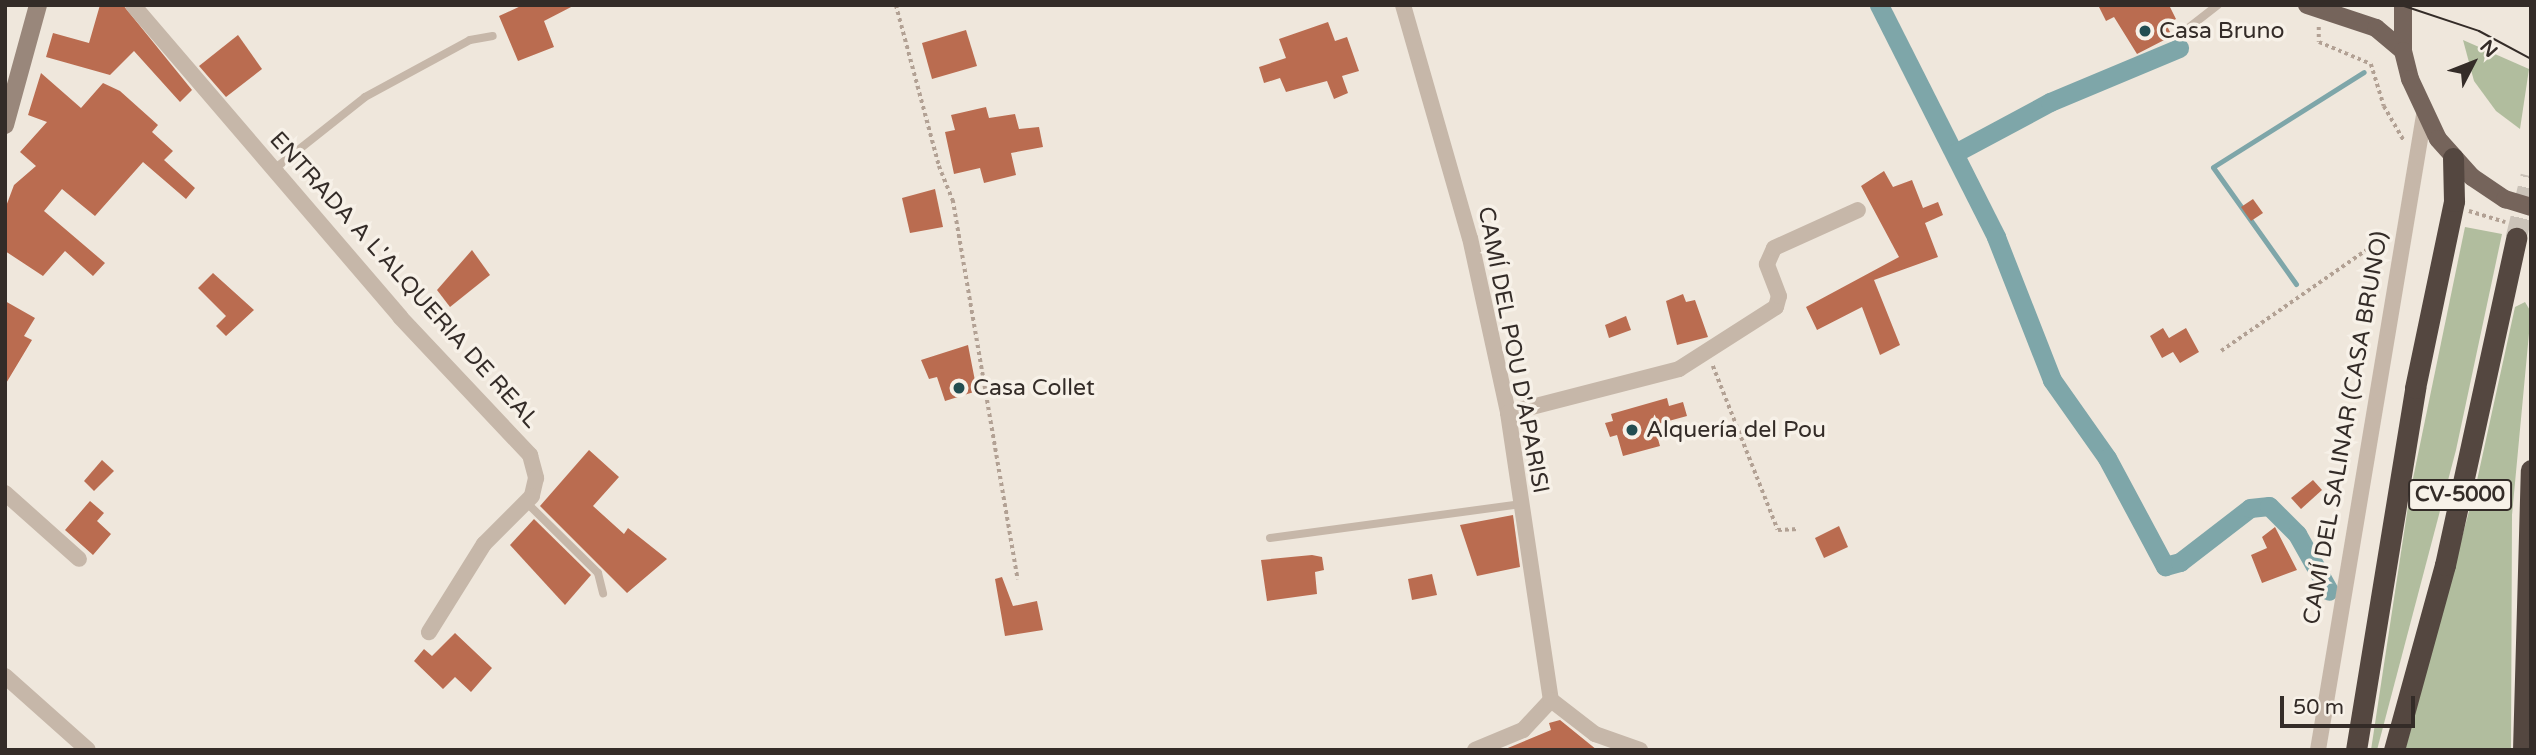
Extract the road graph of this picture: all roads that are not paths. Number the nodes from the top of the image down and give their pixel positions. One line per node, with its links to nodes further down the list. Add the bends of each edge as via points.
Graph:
1 (38, 5): 11 (street)
2 (133, 5): 13 (street, ENTRADA A L'ALQUERIA DE REAL)
3 (1403, 5): 17 (street, CAMÍ DEL POU D'APARISI, via 1470,238)
4 (2218, 5): 7 (lane)
5 (2307, 5): 9 (main road, via 2376,28)
6 (2403, 5): 9 (main road)
7 (2188, 29)
8 (493, 36): 13 (lane, via 470,40 365,97)
9 (2403, 51): 10 (main road)
10 (2424, 115): 12 (main road); 31 (street, CAMÍ DEL SALINAR (CASA BRUNO))
11 (5, 125)
12 (2453, 158): 14 (main road, via 2505,199); 32 (highway, via 2454,201 2415,388)
13 (273, 170): 20 (street, ENTRADA A L'ALQUERIA DE REAL, via 530,455 536,478)
14 (2531, 207)
15 (1858, 209): 17 (street, via 1773,248 1767,264 1779,296 1776,307 1679,369)
16 (2517, 232): 33 (highway, CV-5000, via 2445,565)
17 (1508, 412): 21 (street, CAMÍ DEL POU D'APARISI)
18 (2531, 470): 34 (highway, CV-5000)
19 (5, 493): 23 (street)
20 (526, 502): 24 (lane, via 598,573); 25 (street, via 484,544)
21 (1522, 504): 22 (lane); 27 (street, CAMÍ DEL POU D'APARISI)
22 (1270, 538)
23 (79, 559)
24 (603, 593)
25 (429, 632)
26 (5, 676): 28 (street)
27 (1551, 699): 29 (street, via 1523,730); 30 (street, via 1595,734)
28 (88, 750)
29 (1475, 750)
30 (1640, 750)
31 (2318, 750)
32 (2356, 750)
33 (2394, 750)
34 (2523, 750)

